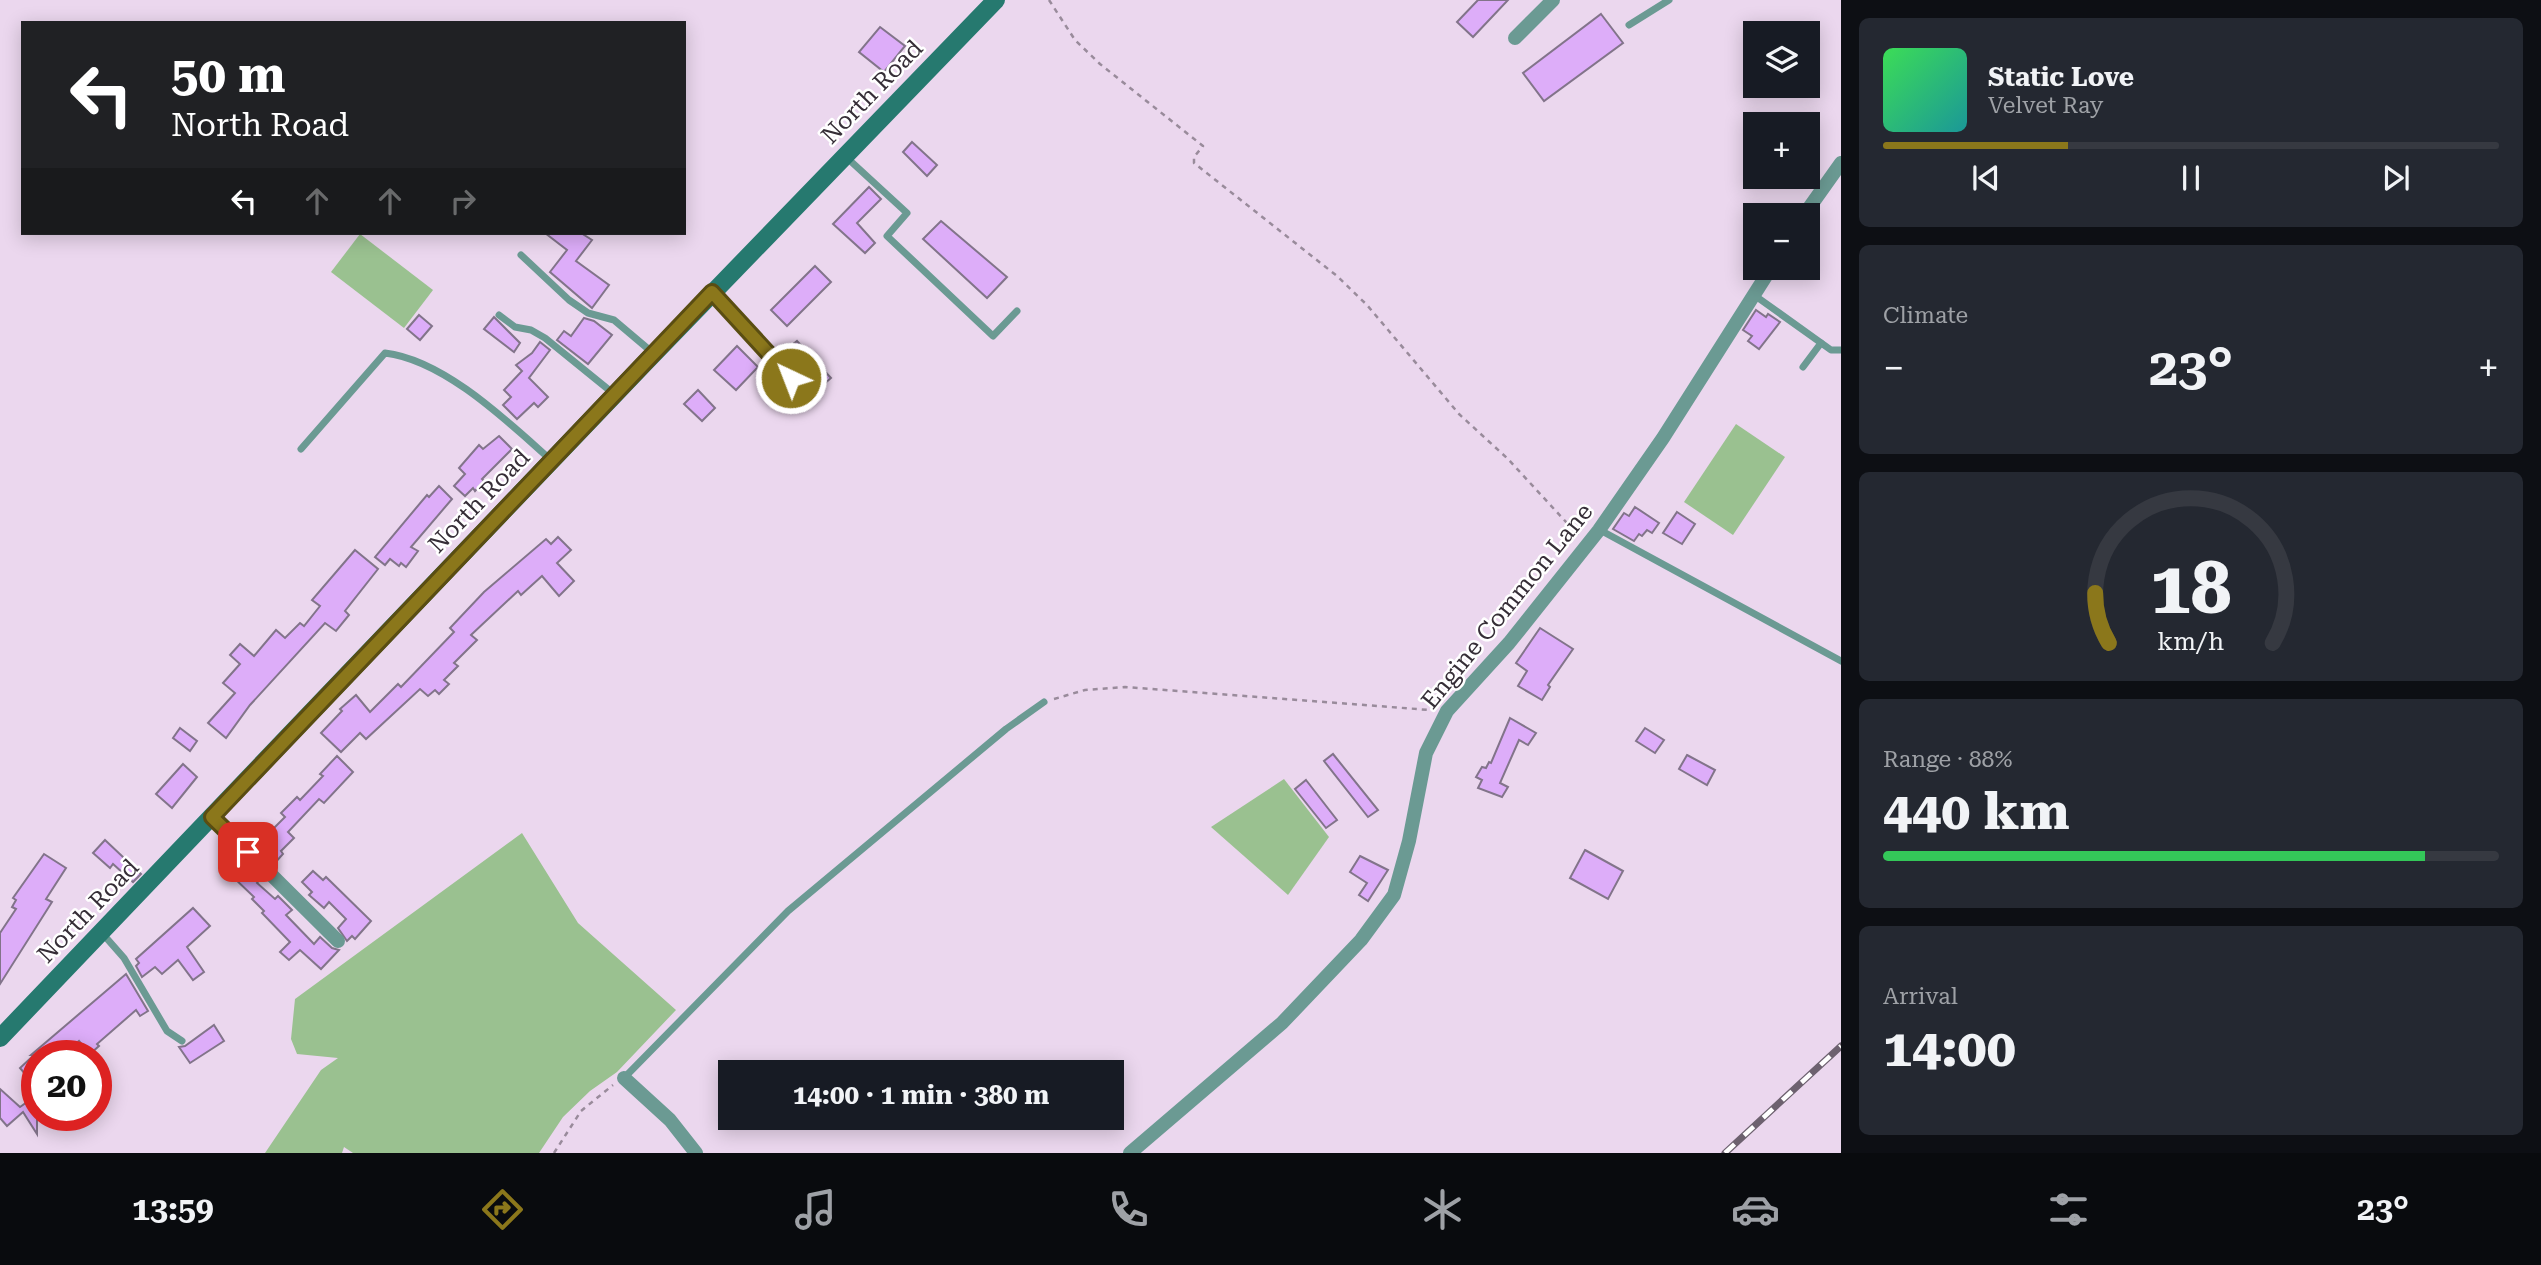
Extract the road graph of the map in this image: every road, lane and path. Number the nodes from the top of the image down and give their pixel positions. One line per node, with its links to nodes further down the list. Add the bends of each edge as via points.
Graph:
1 (996, 0): 7 (street, North Road)
2 (1049, 0): 25 (path, via 1075,40 1100,64 1203,146 1194,163 1367,305 1459,414 1508,459)
3 (1669, 0): 5 (lane)
4 (1545, 3): 6 (street)
5 (1629, 25)
6 (1515, 38)
7 (844, 155): 12 (street, North Road); 14 (lane, via 908,213 887,236 993,336)
8 (1841, 163): 9 (street)
9 (1813, 203)
10 (521, 255): 18 (lane, via 569,300 588,313 614,320)
11 (1763, 280): 13 (street, Engine Common Lane)
12 (712, 292): 18 (street, North Road); 20 (lane)
13 (1754, 295): 16 (lane); 24 (street, Engine Common Lane)
14 (1017, 311)
15 (499, 315): 21 (lane, via 515,327 545,338)
16 (1821, 343): 17 (lane); 19 (lane)
17 (1841, 350)
18 (654, 353): 21 (street, North Road)
19 (1803, 367)
20 (791, 378)
21 (614, 394): 23 (street, North Road)
22 (301, 449): 23 (lane, via 385,353 436,371 489,407)
23 (551, 460): 29 (street, North Road)
24 (1599, 530): 25 (street, Engine Common Lane); 26 (lane)
25 (1587, 545): 28 (street, Engine Common Lane, via 1509,643)
26 (1841, 661)
27 (1044, 702): 28 (path, via 1085,690 1125,687); 34 (lane, via 788,911)
28 (1447, 711): 37 (street, Engine Common Lane, via 1426,753 1394,895 1361,940 1282,1023)
29 (212, 817): 30 (street, North Road); 31 (street)
30 (101, 932): 32 (street, North Road); 33 (lane, via 124,958 167,1031)
31 (338, 941)
32 (0, 1038)
33 (182, 1041)
34 (624, 1078): 35 (path, via 581,1111); 36 (street, via 670,1119)
35 (554, 1153)
36 (696, 1153)
37 (1130, 1153)

